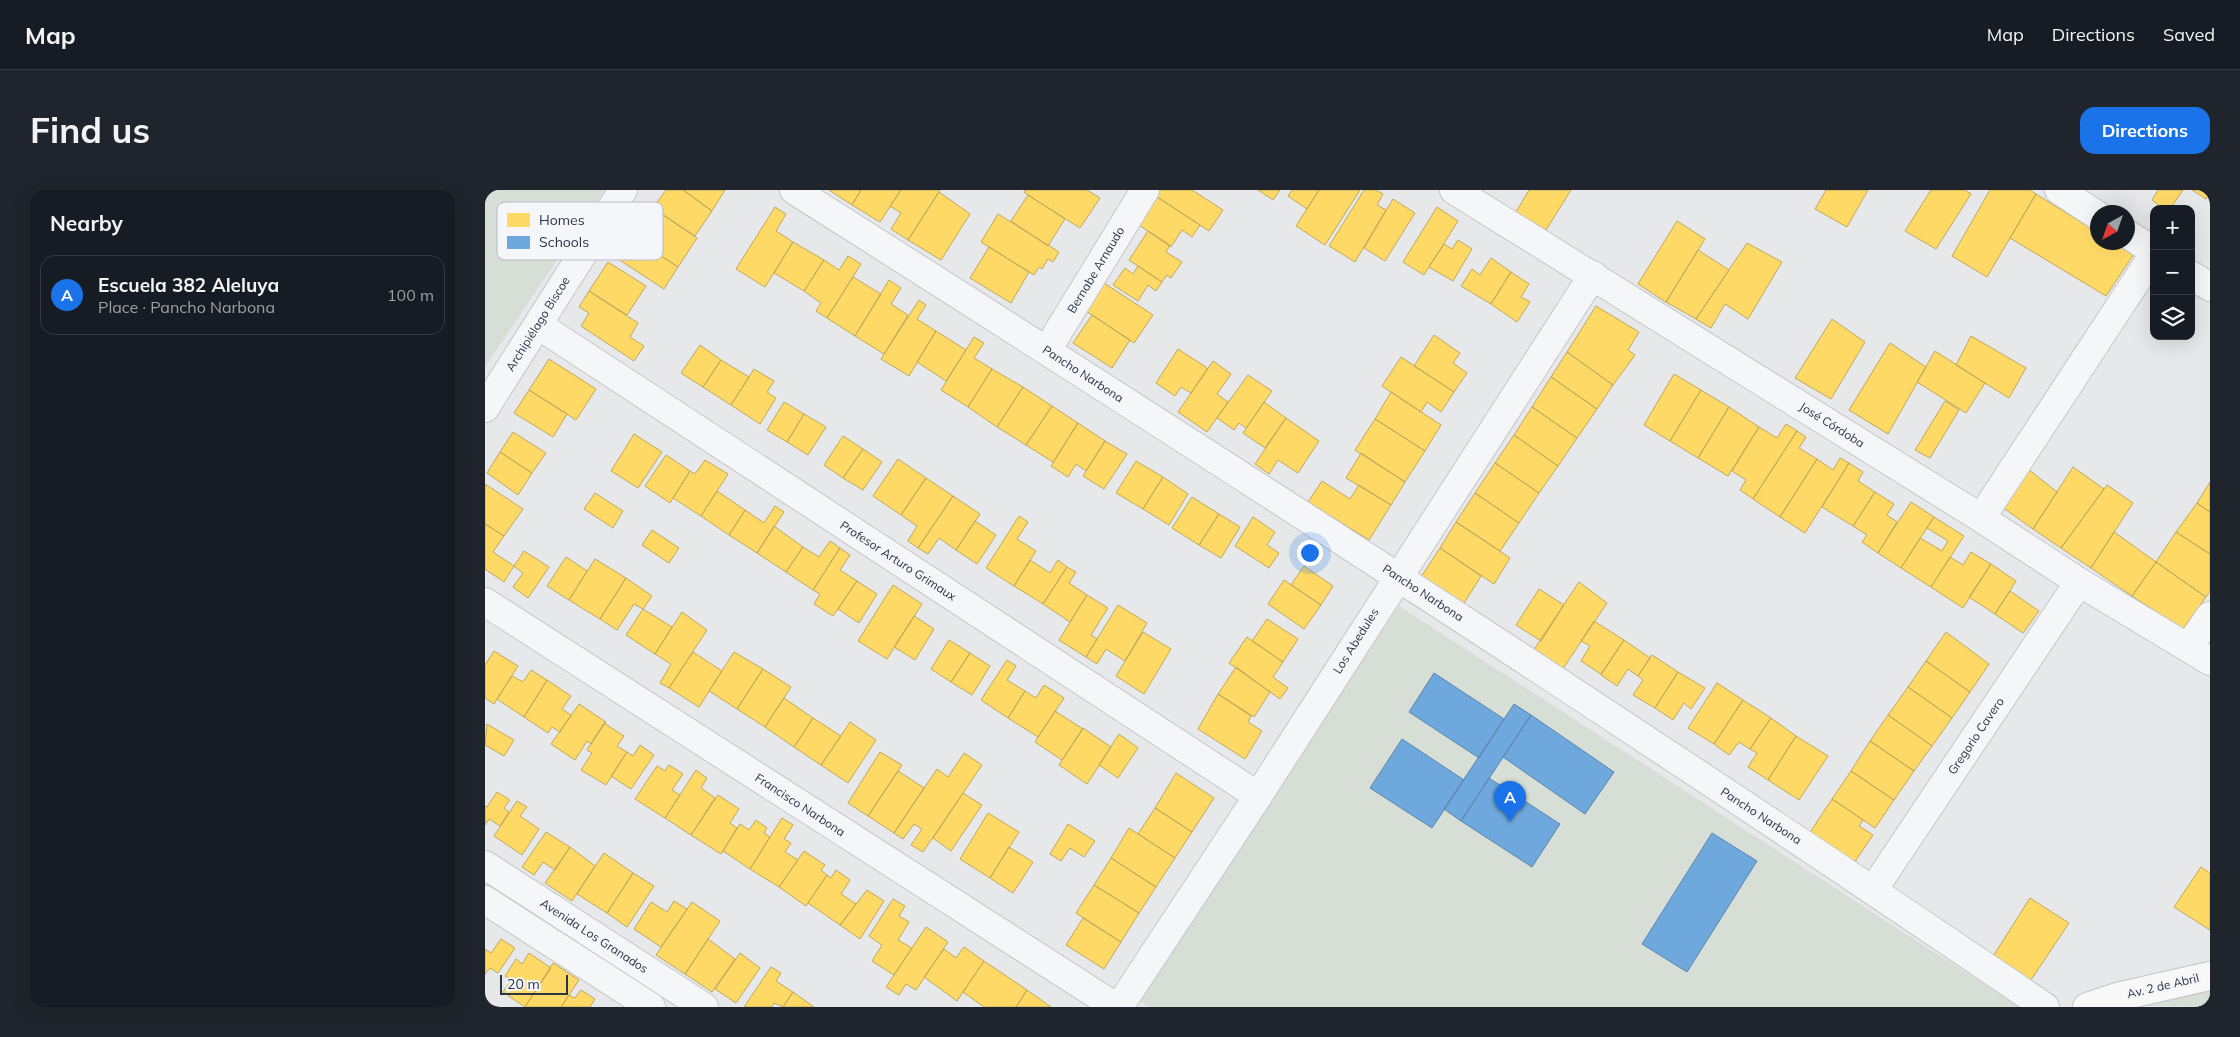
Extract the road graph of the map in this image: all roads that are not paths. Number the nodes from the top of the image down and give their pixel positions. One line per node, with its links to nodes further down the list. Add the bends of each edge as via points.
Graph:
1 (623, 190): 6 (street, Archipiélago Biscoe)
2 (795, 190): 16 (street, Pancho Narbona)
3 (1145, 190): 16 (street, Bernabe Arnaudo)
4 (1454, 190): 12 (street, José Córdoba)
5 (2059, 190): 7 (street)
6 (615, 202)
7 (2090, 210)
8 (2135, 239): 9 (street)
9 (2151, 250)
10 (2150, 258): 18 (street)
11 (579, 260): 15 (street, Archipiélago Biscoe)
12 (1593, 275): 18 (street, José Córdoba); 19 (street, Los Abedules)
13 (2195, 278): 14 (street)
14 (2210, 287)
15 (538, 325): 17 (street, Archipiélago Biscoe); 24 (street, Profesor Arturo Grimaux)
16 (1047, 350): 19 (street, Pancho Narbona)
17 (485, 408)
18 (1981, 518): 20 (street, José Córdoba)
19 (1397, 576): 24 (street, Los Abedules); 26 (street, Pancho Narbona)
20 (2079, 582): 23 (street, José Córdoba); 26 (street, Gregorio Cavero)
21 (485, 602): 32 (street, Francisco Narbona)
22 (2210, 616): 23 (street)
23 (2199, 654)
24 (1258, 796): 32 (street, Los Abedules)
25 (485, 865): 31 (street, Avenida Los Granados)
26 (1873, 890): 33 (street, Pancho Narbona)
27 (485, 900): 30 (street)
28 (2210, 976): 29 (main road, Av. 2 de Abril)
29 (2123, 1002): 34 (main road, Av. 2 de Abril)
30 (651, 1007)
31 (704, 1007)
32 (1117, 1007)
33 (2045, 1007)
34 (2087, 1007)

